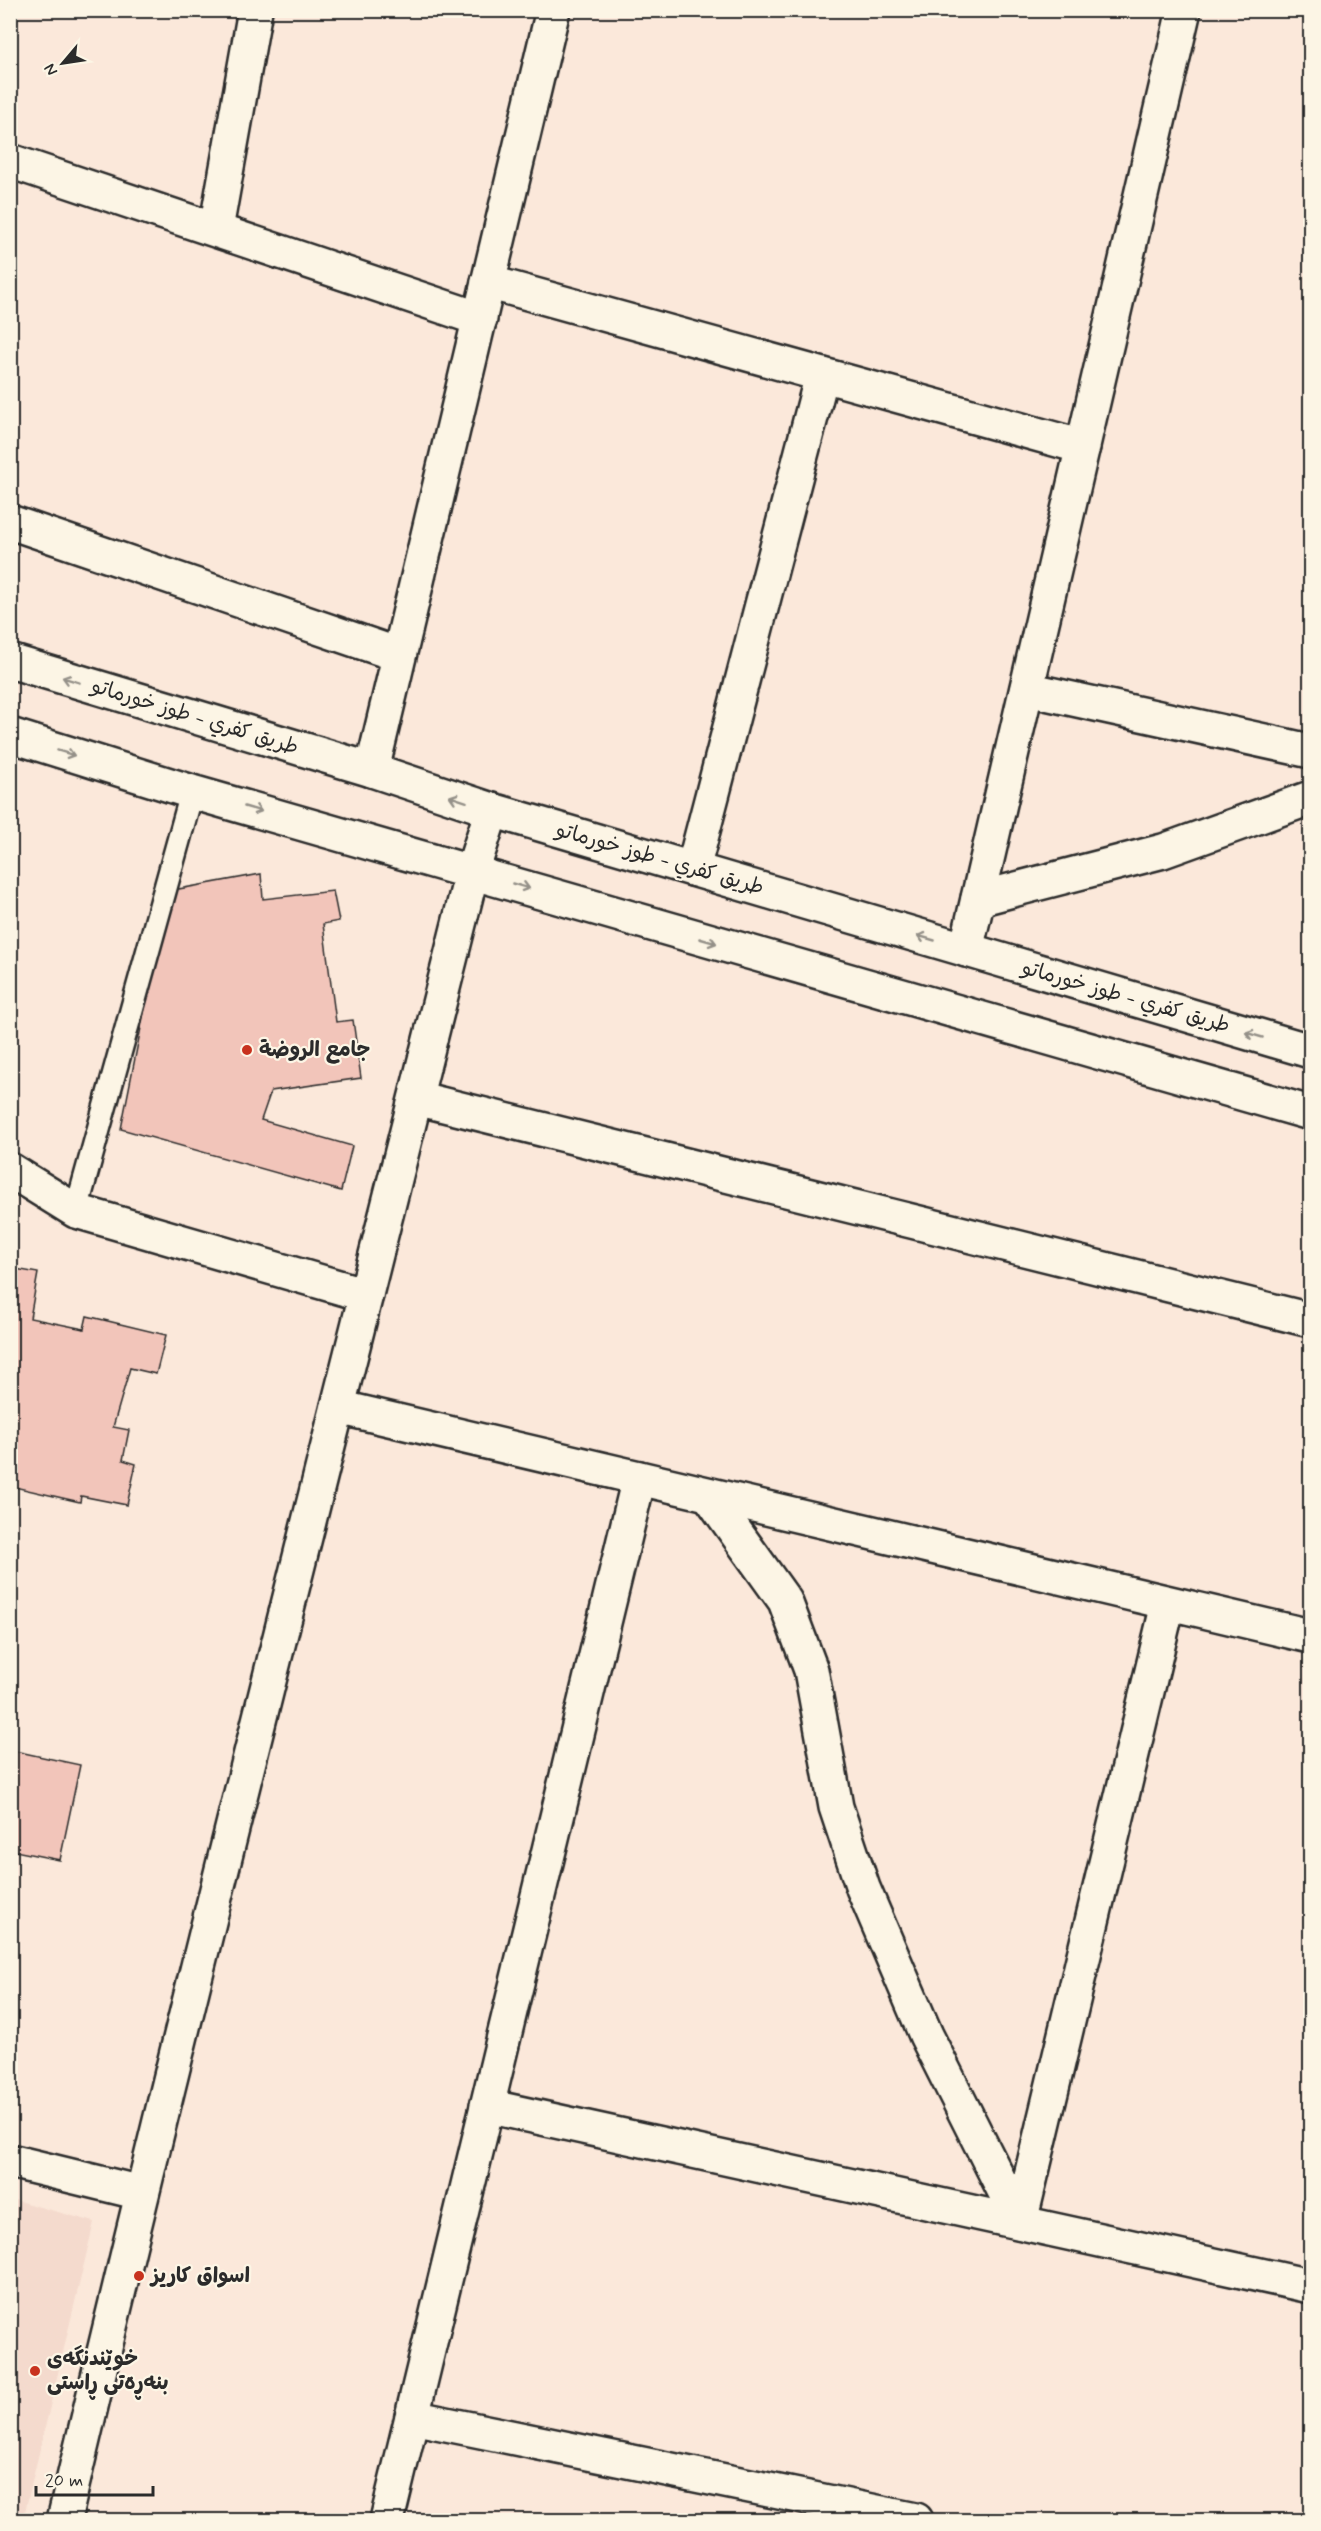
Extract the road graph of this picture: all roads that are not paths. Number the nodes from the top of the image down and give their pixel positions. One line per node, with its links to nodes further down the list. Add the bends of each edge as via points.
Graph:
1 (255, 10): 5 (street)
2 (553, 10): 6 (street)
3 (1185, 10): 9 (street)
4 (10, 160): 5 (street)
5 (216, 229): 7 (street)
6 (488, 282): 7 (street); 8 (street)
7 (480, 319): 11 (street)
8 (822, 375): 9 (street); 20 (street)
9 (1083, 447): 13 (street)
10 (10, 522): 11 (street)
11 (399, 655): 16 (street)
12 (10, 662): 16 (street, طريق كفري - طوز خورماتو, one-way to 12)
13 (1027, 689): 15 (street); 22 (street)
14 (10, 735): 17 (street, one-way to 17)
15 (1311, 751)
16 (372, 770): 19 (street, طريق كفري - طوز خورماتو, one-way to 16)
17 (192, 792): 21 (street, one-way to 21); 28 (lane)
18 (1311, 798): 22 (street, via 1163,851)
19 (492, 810): 20 (street, طريق كفري - طوز خورماتو); 21 (street)
20 (693, 869): 23 (street, طريق كفري - طوز خورماتو, one-way to 20)
21 (472, 872): 25 (street); 26 (street, one-way to 26)
22 (978, 899): 23 (street)
23 (966, 950): 24 (street, طريق كفري - طوز خورماتو, one-way to 23)
24 (1311, 1051)
25 (416, 1098): 29 (street); 30 (street)
26 (1311, 1113)
27 (10, 1170): 28 (street)
28 (76, 1211): 29 (street)
29 (366, 1295): 31 (street)
30 (1311, 1320)
31 (338, 1407): 32 (street); 38 (street)
32 (639, 1478): 33 (street); 36 (street)
33 (709, 1495): 34 (street); 39 (street, via 785,1601 811,1670 836,1807 863,1888 926,2035)
34 (1168, 1604): 35 (street); 39 (street)
35 (1311, 1636)
36 (488, 2106): 39 (street); 41 (street)
37 (10, 2161): 38 (street)
38 (141, 2193): 42 (street)
39 (1020, 2222): 40 (street)
40 (1309, 2279)
41 (412, 2417): 43 (street); 44 (street)
42 (64, 2520)
43 (387, 2520)
44 (916, 2520)

